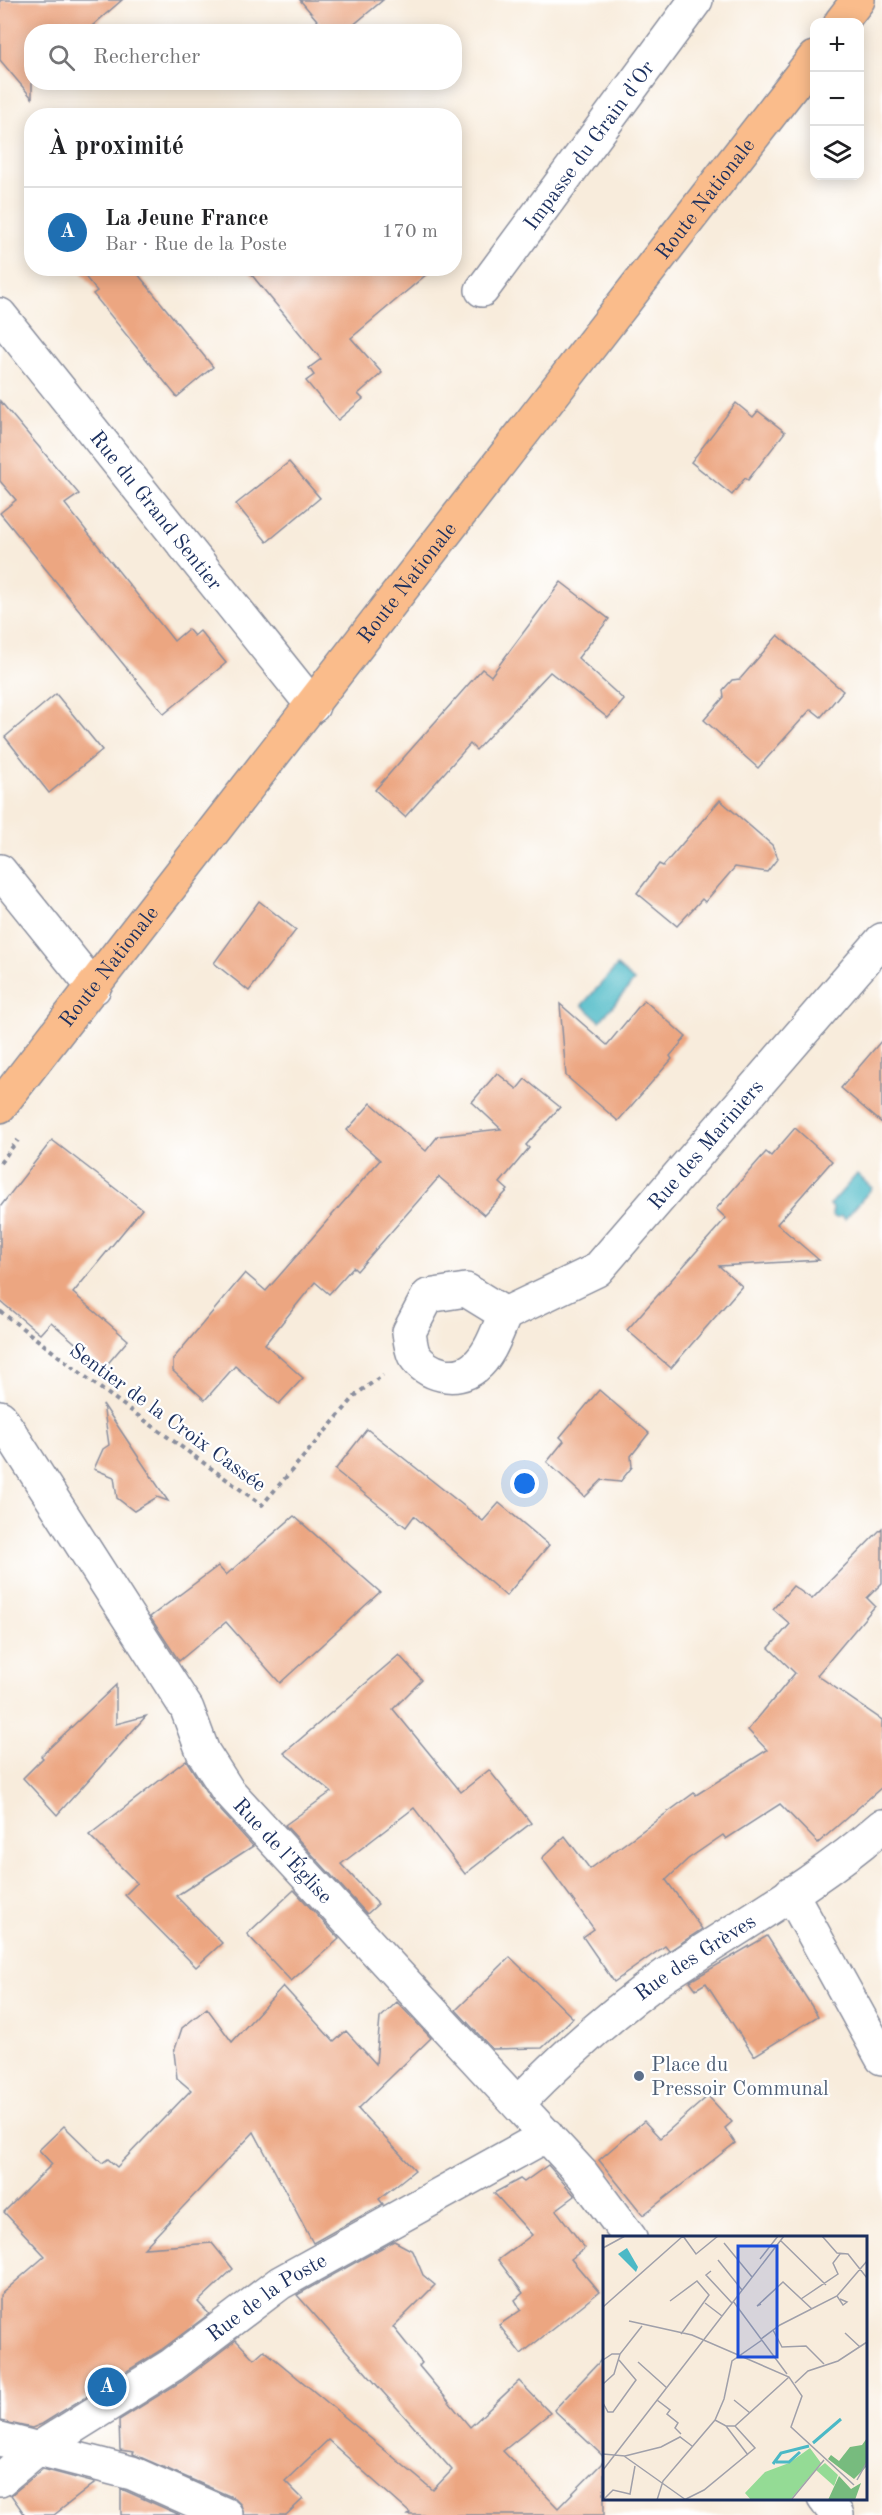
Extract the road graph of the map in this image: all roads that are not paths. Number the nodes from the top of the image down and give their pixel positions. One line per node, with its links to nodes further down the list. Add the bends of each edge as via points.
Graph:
1 (696, 0): 5 (street, Impasse du Grain d'Or)
2 (858, 0): 3 (main road)
3 (844, 18)
4 (810, 63): 7 (main road, Route Nationale)
5 (482, 290)
6 (0, 315): 7 (street, Rue du Grand Sentier)
7 (313, 706): 10 (main road, Route Nationale)
8 (0, 871): 10 (street)
9 (882, 940): 12 (street, Rue des Mariniers, via 597,1270)
10 (93, 988): 11 (main road, Route Nationale)
11 (0, 1106)
12 (505, 1314): 12 (street, via 466,1290 428,1296 409,1332 414,1354 432,1373 457,1376 475,1368 490,1348)
13 (0, 1418): 17 (street, Rue de l'Église, via 187,1709 203,1752 228,1791)
14 (882, 1826): 15 (street, Rue des Grèves)
15 (791, 1893): 16 (street); 17 (street, Rue des Grèves, via 627,2005)
16 (882, 2058)
17 (518, 2103): 18 (street, Rue de l'Église)
18 (547, 2135): 19 (street, Rue de l'Église); 21 (street, Rue de la Poste, via 280,2283 172,2365)
19 (629, 2236)
20 (0, 2439): 21 (street)
21 (36, 2450): 22 (street, Rue de la Poste); 24 (street, via 132,2473)
22 (0, 2480)
23 (825, 2500): 25 (street)
24 (226, 2515)
25 (837, 2515)

